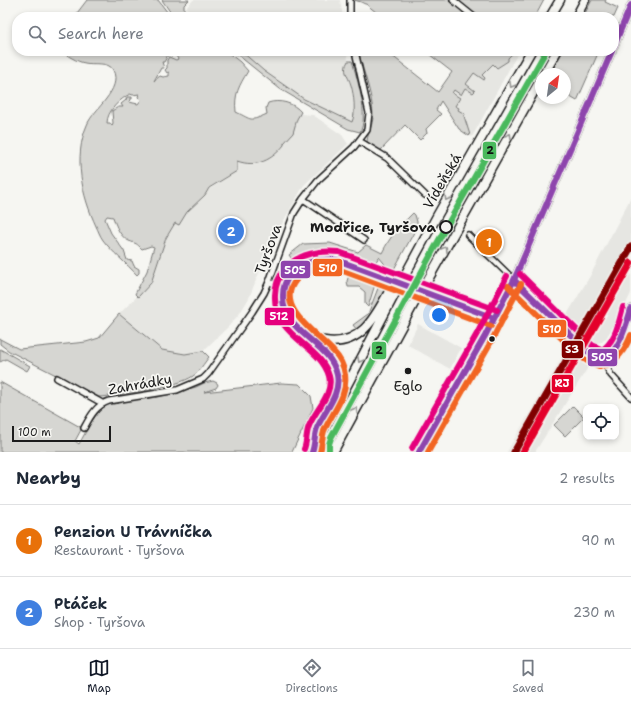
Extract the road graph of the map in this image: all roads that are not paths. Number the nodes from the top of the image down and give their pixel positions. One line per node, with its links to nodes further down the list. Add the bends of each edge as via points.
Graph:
1 (350, 0): 6 (street)
2 (453, 0): 7 (street)
3 (560, 0): 8 (highway)
4 (585, 0): 9 (highway)
5 (631, 5): 10 (street)
6 (350, 12)
7 (468, 12)
8 (553, 12)
9 (579, 12)
10 (619, 34)
11 (356, 56): 17 (street, Tyršova, via 369,113 367,130)
12 (528, 56): 25 (highway, Vídeňská, one-way to 25, via 413,260)
13 (554, 56): 15 (highway)
14 (610, 56): 22 (street)
15 (547, 68)
16 (535, 90): 36 (highway, one-way to 16, bridge)
17 (359, 141): 18 (street, via 387,158); 19 (street, Tyršova, via 318,180)
18 (425, 196)
19 (303, 199): 21 (street); 23 (street, Tyršova, via 294,213)
20 (468, 235): 22 (street)
21 (364, 240)
22 (514, 280): 27 (street); 29 (street, via 592,355)
23 (269, 282): 24 (street); 30 (street, Tyršova, via 256,307)
24 (284, 286): 27 (street, via 290,274 299,266 312,260 331,259 351,264); 28 (street, via 282,298 285,311 293,324)
25 (395, 287): 28 (highway, via 372,321 356,335 329,341); 35 (highway, Vídeňská, one-way to 35)
26 (631, 309): 29 (street, via 617,345 610,355)
27 (494, 318): 37 (street)
28 (304, 334): 35 (highway, via 331,361 338,379 335,393 317,429)
29 (602, 359): 32 (street, via 611,375)
30 (208, 374): 33 (street, Zahrádky, via 177,390)
31 (57, 378): 33 (street)
32 (631, 397)
33 (102, 403): 34 (street, Zahrádky)
34 (84, 428)
35 (313, 450)
36 (333, 452)
37 (419, 452)

